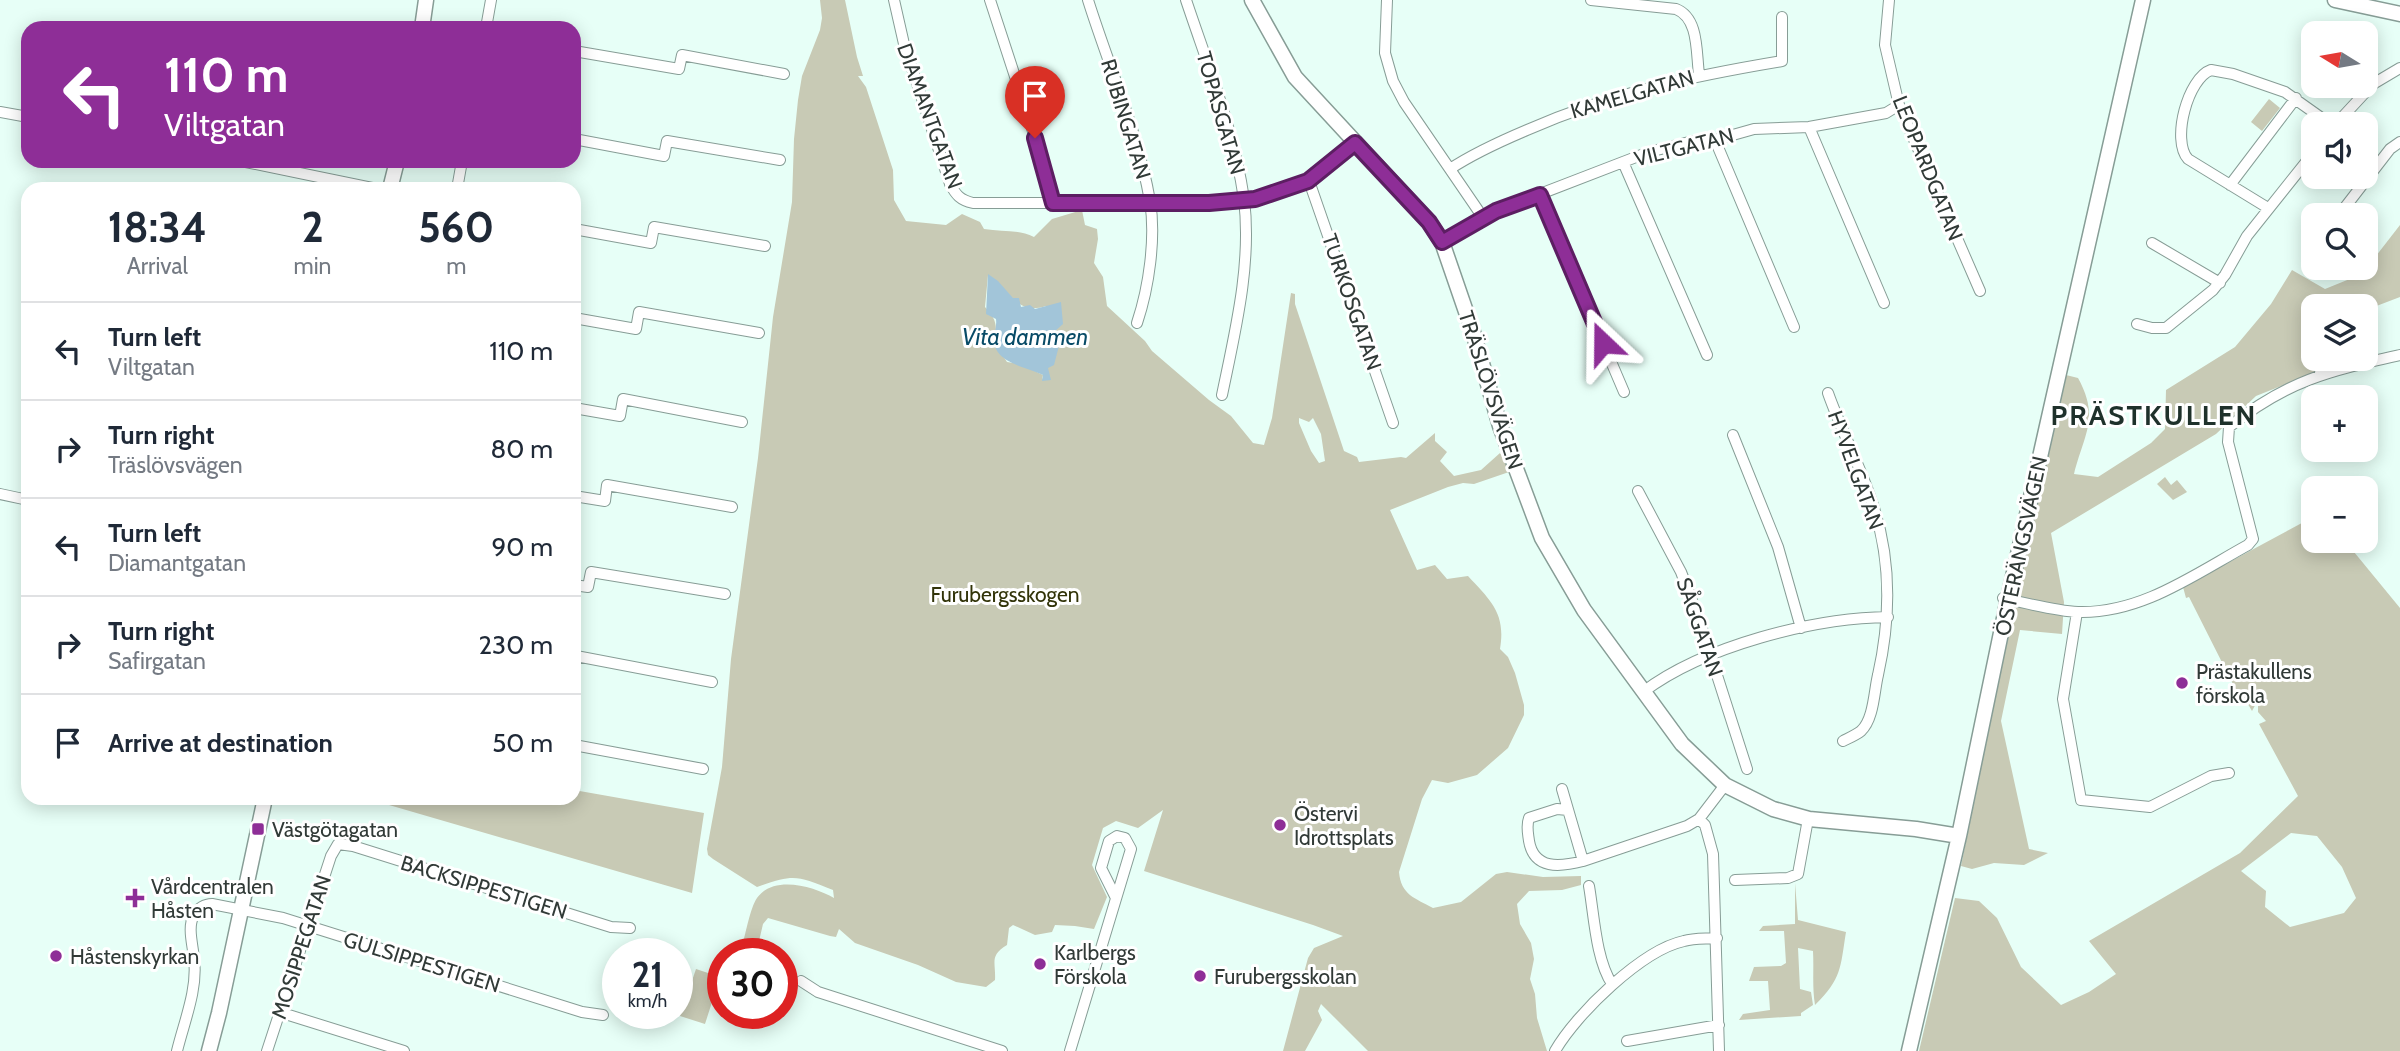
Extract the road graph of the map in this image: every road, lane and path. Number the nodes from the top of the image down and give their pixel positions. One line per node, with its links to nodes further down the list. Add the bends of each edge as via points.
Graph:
1 (426, 0): 16 (street)
2 (491, 0): 17 (street)
3 (894, 0): 43 (street, DIAMANTGATAN, via 904,44 958,197 973,203)
4 (990, 0): 43 (street)
5 (1088, 0): 44 (street, RUBINGATAN, via 1133,132)
6 (1186, 0): 42 (street, TOPASGATAN, via 1223,106)
7 (1252, 0): 32 (street, TRÄSLÖVSVÄGEN, via 1295,77)
8 (1387, 0): 37 (street, via 1385,53 1393,81)
9 (1591, 0): 21 (street, via 1683,12 1692,23)
10 (1889, 0): 23 (street, LEOPARDGATAN, via 1885,45)
11 (2132, 0): 80 (street, ÖSTERÄNGSVÄGEN, via 2121,73)
12 (2143, 0): 80 (street, ÖSTERÄNGSVÄGEN)
13 (2335, 0): 14 (street)
14 (2400, 14)
15 (1782, 17): 21 (street, KAMELGATAN, via 1782,61)
16 (423, 21)
17 (487, 21)
18 (581, 52): 20 (street, via 679,69 682,55)
19 (2400, 68): 26 (street, via 2373,84)
20 (784, 74)
21 (1699, 75): 37 (street, KAMELGATAN, via 1573,110)
22 (2296, 98): 25 (street); 40 (street); 40 (street, via 2216,70 2197,80 2180,146 2188,159)
23 (1899, 106): 28 (street, VILTGATAN, via 1886,113); 53 (street, LEOPARDGATAN)
24 (0, 112): 27 (street)
25 (2314, 112)
26 (2347, 112)
27 (21, 116)
28 (1809, 127): 30 (street, VILTGATAN, via 1754,129); 54 (street)
29 (581, 140): 33 (street, via 664,156 667,141)
30 (1715, 140): 34 (street, VILTGATAN, via 1693,141); 58 (street)
31 (2400, 142): 45 (street)
32 (1355, 143): 38 (street, DIAMANTGATAN); 49 (street, TRÄSLÖVSVÄGEN)
33 (779, 160)
34 (1623, 162): 41 (street, VILTGATAN); 60 (street)
35 (274, 168): 39 (street)
36 (2301, 168): 46 (street)
37 (1450, 169): 47 (street)
38 (1308, 181): 42 (street, DIAMANTGATAN); 71 (street, TURKOSGATAN)
39 (342, 182)
40 (2231, 185): 46 (street)
41 (1540, 195): 47 (street, VILTGATAN); 66 (street)
42 (1244, 201): 44 (street, DIAMANTGATAN); 68 (street, TOPASGATAN, via 1245,251 1238,314)
43 (1053, 203): 44 (street, DIAMANTGATAN)
44 (1151, 203): 56 (street, RUBINGATAN, via 1149,277)
45 (2348, 203)
46 (2268, 208): 52 (street)
47 (1485, 219): 49 (street, VILTGATAN)
48 (581, 230): 51 (street, via 651,243 654,227)
49 (1442, 242): 87 (street, TRÄSLÖVSVÄGEN, via 1500,426 1542,538 1584,610)
50 (2152, 243): 52 (street)
51 (765, 246)
52 (2220, 283): 57 (street, via 2166,328)
53 (1980, 291)
54 (1884, 303)
55 (581, 319): 59 (street, via 636,329 639,312)
56 (1137, 323)
57 (2137, 324)
58 (1794, 327)
59 (759, 333)
60 (1707, 355)
61 (2400, 355): 62 (street)
62 (2378, 358)
63 (2322, 371): 65 (street)
64 (2329, 371): 65 (street)
65 (2320, 374): 81 (street, via 2273,395 2229,427 2228,442 2253,539 2248,545 2146,601)
66 (1623, 392)
67 (1828, 393): 82 (street, HYVELGATAN, via 1873,503 1885,554)
68 (1222, 394)
69 (581, 409): 70 (street, via 620,416 623,399)
70 (742, 422)
71 (1393, 423)
72 (1733, 435): 83 (street, via 1778,547)
73 (1639, 491): 84 (street, SÅGGATAN, via 1681,572)
74 (0, 494): 76 (street)
75 (581, 497): 77 (street, via 605,501 607,485)
76 (21, 498)
77 (732, 507)
78 (581, 586): 79 (street, via 588,587 591,572)
79 (725, 594)
80 (2005, 599): 81 (street); 99 (street, ÖSTERÄNGSVÄGEN)
81 (2077, 612): 92 (street, via 2063,699 2081,800 2150,807 2211,776)
82 (1888, 617): 83 (street); 88 (street, HYVELGATAN, via 1866,724)
83 (1801, 628): 84 (street)
84 (1711, 655): 87 (street); 91 (street, SÅGGATAN)
85 (581, 657): 86 (street)
86 (712, 682)
87 (1643, 691): 93 (street, TRÄSLÖVSVÄGEN, via 1682,744)
88 (1843, 741)
89 (581, 746): 90 (street)
90 (703, 769)
91 (1748, 769)
92 (2229, 773)
93 (1725, 785): 97 (street); 98 (street, TRÄSLÖVSVÄGEN, via 1773,809)
94 (1562, 789): 96 (street)
95 (263, 805): 105 (street)
96 (1568, 810): 101 (street); 101 (street, via 1529,818 1530,847 1542,862 1564,866)
97 (1699, 819): 101 (street); 108 (street, via 1713,853)
98 (1808, 819): 99 (street, TRÄSLÖVSVÄGEN); 102 (street, via 1798,873 1788,878)
99 (1955, 835): 125 (street, ÖSTERÄNGSVÄGEN); 126 (street, ÖSTERÄNGSVÄGEN)
100 (338, 844): 106 (street, MOSIPPEGATAN); 107 (street, BACKSIPPESTIGEN, via 611,927)
101 (1583, 861)
102 (1735, 880)
103 (1589, 886): 110 (street, via 1601,956)
104 (1116, 898): 104 (street, via 1131,849 1125,838 1117,836 1109,841 1101,868); 122 (street)
105 (241, 908): 106 (street, GULSIPPESTIGEN); 112 (street); 116 (street, GULSIPPESTIGEN, via 205,904 194,915 194,983)
106 (308, 926): 111 (street, MOSIPPEGATAN); 113 (street, GULSIPPESTIGEN)
107 (630, 928)
108 (1717, 938): 110 (street, via 1683,941); 114 (street)
109 (801, 981): 121 (street, via 818,992)
110 (1612, 984): 123 (street)
111 (279, 1012): 119 (street, MOSIPPEGATAN); 120 (street)
112 (219, 1013): 117 (street); 118 (street)
113 (602, 1015)
114 (1719, 1026): 115 (street); 124 (street)
115 (1628, 1041)
116 (177, 1051)
117 (209, 1051)
118 (215, 1051)
119 (267, 1051)
120 (404, 1051)
121 (1002, 1051)
122 (1070, 1051)
123 (1555, 1051)
124 (1719, 1051)
125 (1903, 1051)
126 (1909, 1051)

